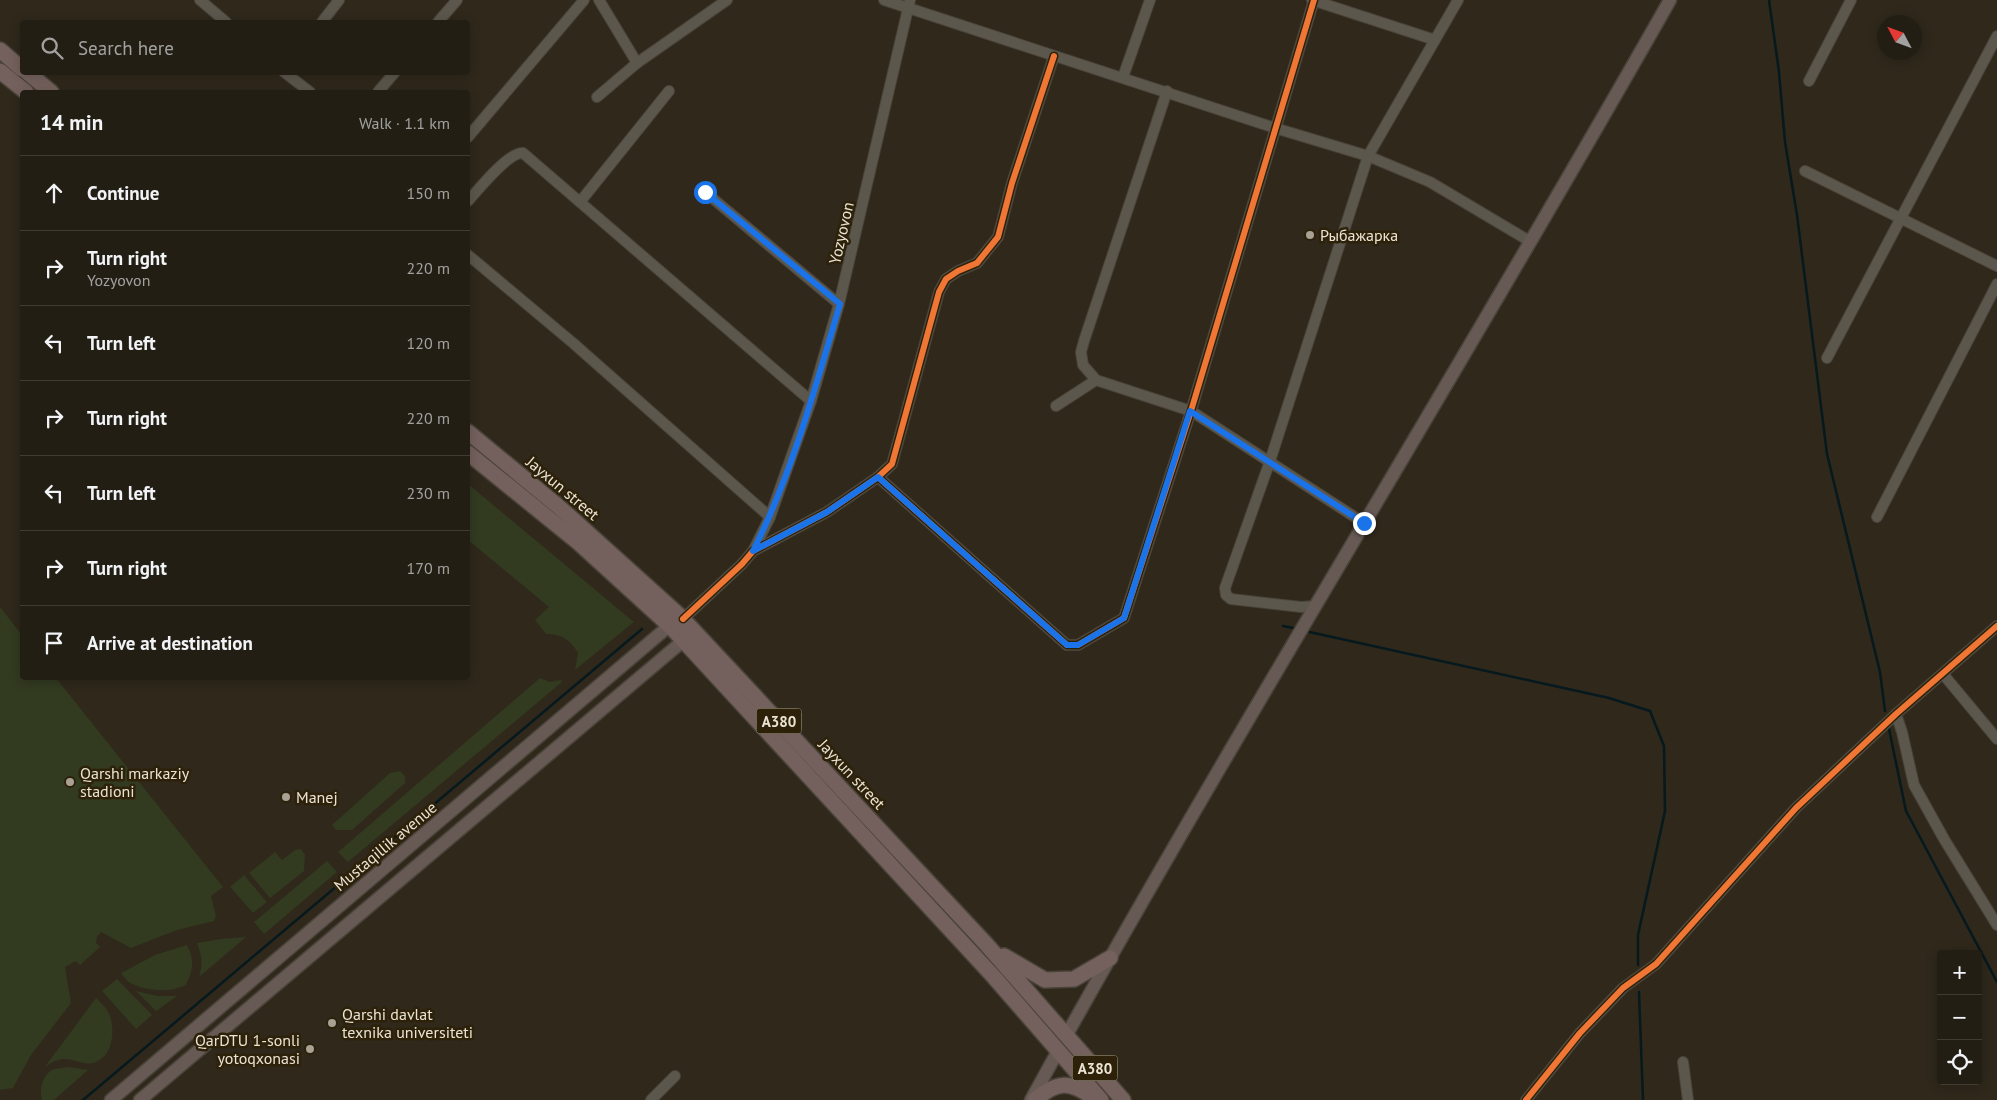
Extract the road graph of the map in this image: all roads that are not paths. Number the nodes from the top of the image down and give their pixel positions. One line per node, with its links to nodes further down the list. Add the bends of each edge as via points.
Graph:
1 (200, 0): 14 (street)
2 (339, 0): 15 (street)
3 (457, 0): 16 (street)
4 (584, 0): 39 (street)
5 (599, 0): 21 (street)
6 (727, 0): 21 (street)
7 (884, 0): 13 (street)
8 (1150, 0): 28 (street)
9 (1314, 0): 18 (street); 38 (street)
10 (1458, 0): 18 (street)
11 (1670, 0): 46 (main road)
12 (1851, 0): 29 (street)
13 (909, 4): 20 (street); 50 (street, Yozyovon)
14 (224, 20)
15 (324, 20)
16 (440, 20)
17 (1997, 36): 45 (street)
18 (1435, 40): 40 (street)
19 (0, 50): 22 (highway)
20 (1054, 56): 28 (street); 59 (street, via 1012,183 998,237 977,263 946,279 939,292 892,464)
21 (637, 63): 37 (street)
22 (20, 66)
23 (0, 71): 30 (highway)
24 (28, 75): 31 (highway)
25 (30, 75): 32 (highway)
26 (288, 75): 33 (street)
27 (392, 75): 34 (street)
28 (1123, 77): 36 (street)
29 (1809, 81)
30 (23, 90)
31 (25, 90)
32 (49, 90)
33 (307, 90)
34 (380, 90)
35 (669, 91): 44 (street)
36 (1167, 91): 38 (street); 52 (street, via 1081,352 1083,365)
37 (597, 97)
38 (1275, 128): 40 (street); 55 (street)
39 (470, 135)
40 (1368, 156): 46 (street, via 1430,182); 58 (street)
41 (1805, 171): 45 (street)
42 (705, 192): 50 (street)
43 (470, 199): 44 (street, via 518,152)
44 (580, 202): 53 (street)
45 (1900, 217): 48 (street); 51 (street)
46 (1531, 242): 62 (main road)
47 (470, 258): 60 (street, via 573,343)
48 (1997, 266)
49 (1997, 284): 61 (street)
50 (840, 304): 53 (street, Yozyovon)
51 (1828, 358)
52 (1096, 380): 54 (street); 55 (street)
53 (811, 401): 60 (street, Yozyovon)
54 (1056, 406)
55 (1190, 411): 58 (street); 59 (street, via 1124,618 1078,645 1067,645)
56 (470, 434): 65 (highway, Jayxun street / A380, via 560,507)
57 (470, 455): 65 (highway, Jayxun street / A380)
58 (1270, 461): 62 (street); 64 (street, via 1225,588 1226,595 1301,607)
59 (878, 477): 63 (street, via 827,512)
60 (770, 517): 63 (street, Yozyovon)
61 (1877, 517)
62 (1364, 523): 64 (main road)
63 (753, 551): 65 (street)
64 (1314, 606): 73 (main road)
65 (678, 620): 67 (highway, Jayxun street / A380); 78 (main road, Mustaqillik avenue)
66 (1997, 626): 68 (street)
67 (689, 636): 72 (highway, Jayxun street / A380); 75 (highway, Jayxun street / A380); 79 (main road)
68 (1943, 674): 69 (street); 70 (street)
69 (1896, 714): 71 (street, via 1914,785); 86 (street, via 1796,808 1656,964 1623,988 1580,1033)
70 (1997, 739)
71 (1997, 925)
72 (986, 944): 73 (highway, via 1045,980 1074,979); 74 (highway, Jayxun street / A380)
73 (1110, 958): 74 (main road)
74 (1066, 1036): 75 (street); 85 (highway, Jayxun street / A380)
75 (1058, 1051): 81 (main road); 84 (highway, Jayxun street / A380)
76 (1683, 1062): 87 (street)
77 (674, 1076): 80 (street)
78 (111, 1100)
79 (140, 1100)
80 (652, 1100)
81 (1031, 1100)
82 (1035, 1100): 83 (highway, via 1061,1084 1076,1086)
83 (1095, 1100)
84 (1101, 1100)
85 (1123, 1100)
86 (1526, 1100)
87 (1688, 1100)

